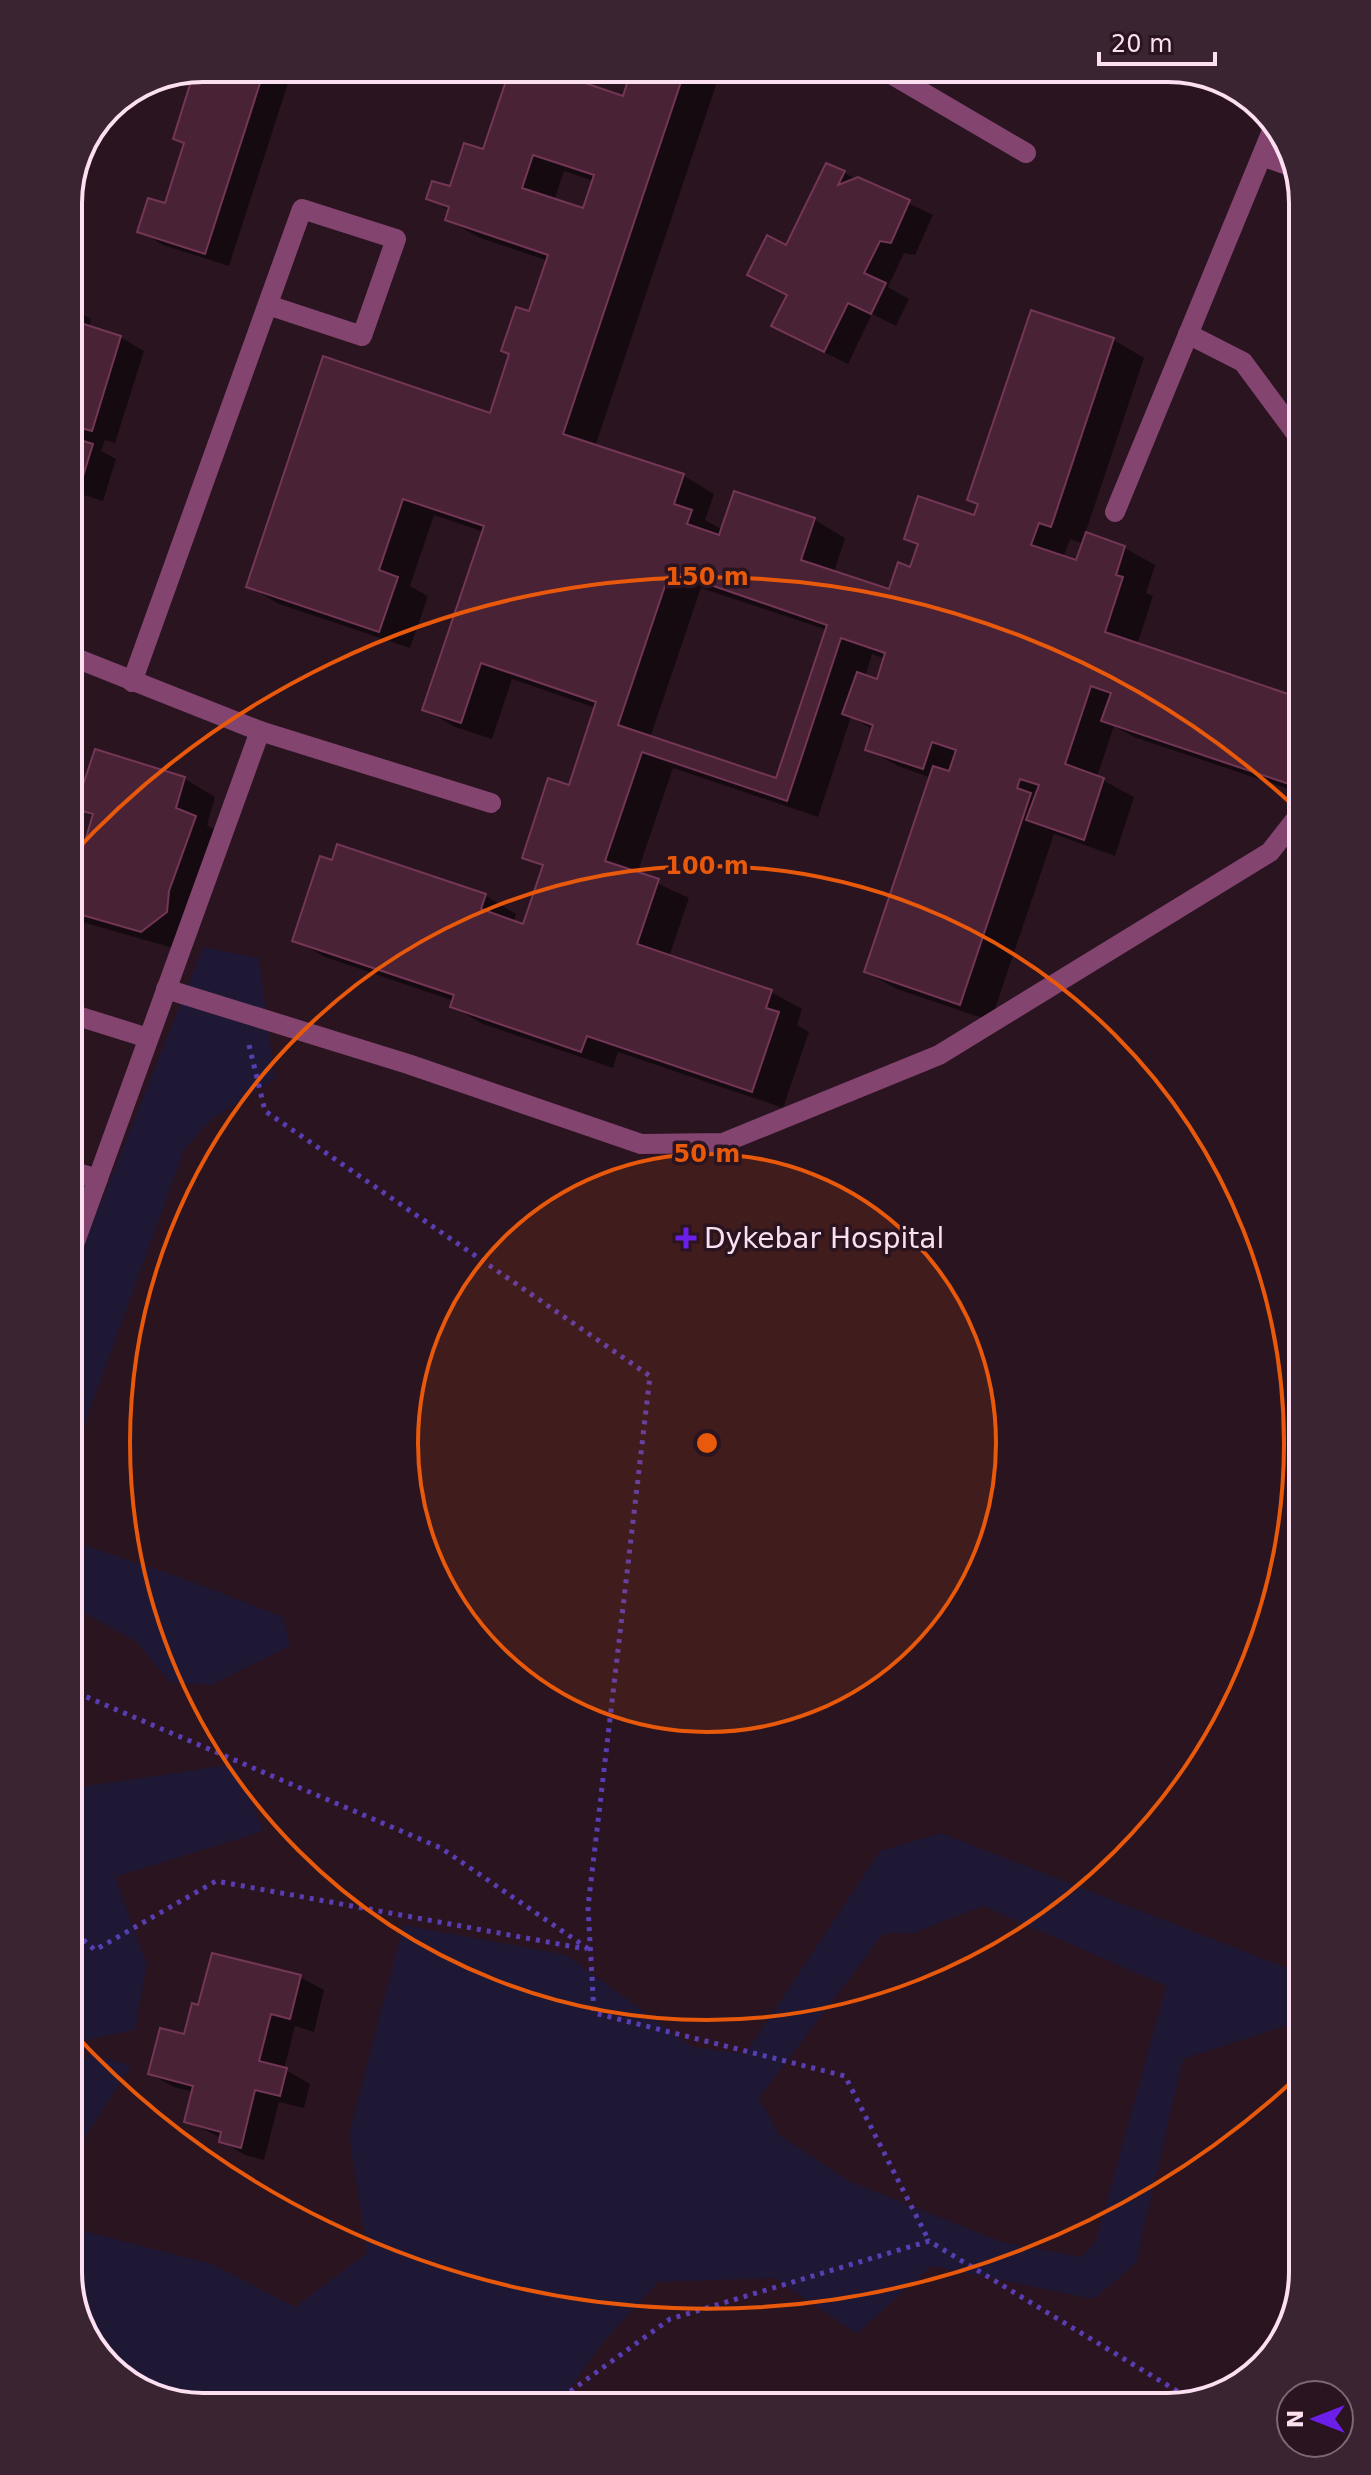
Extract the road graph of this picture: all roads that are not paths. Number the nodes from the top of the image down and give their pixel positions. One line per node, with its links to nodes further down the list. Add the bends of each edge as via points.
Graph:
1 (905, 82): 3 (lane)
2 (1270, 137): 4 (lane)
3 (1026, 153)
4 (1262, 156): 5 (lane); 7 (lane)
5 (1282, 163)
6 (268, 305): 6 (lane, via 302,209 396,239 362,336); 11 (lane)
7 (1188, 334): 8 (lane, via 1243,362); 9 (lane)
8 (1289, 424)
9 (1115, 512)
10 (82, 661): 11 (lane)
11 (132, 682): 12 (lane)
12 (260, 731): 13 (lane); 15 (lane)
13 (491, 803)
14 (1289, 828): 15 (lane, via 1270,852 939,1055 723,1143 641,1144)
15 (166, 989): 17 (lane)
16 (82, 1017): 17 (lane)
17 (148, 1038): 19 (lane)
18 (82, 1174): 19 (lane)
19 (98, 1179): 20 (lane)
20 (82, 1223)

